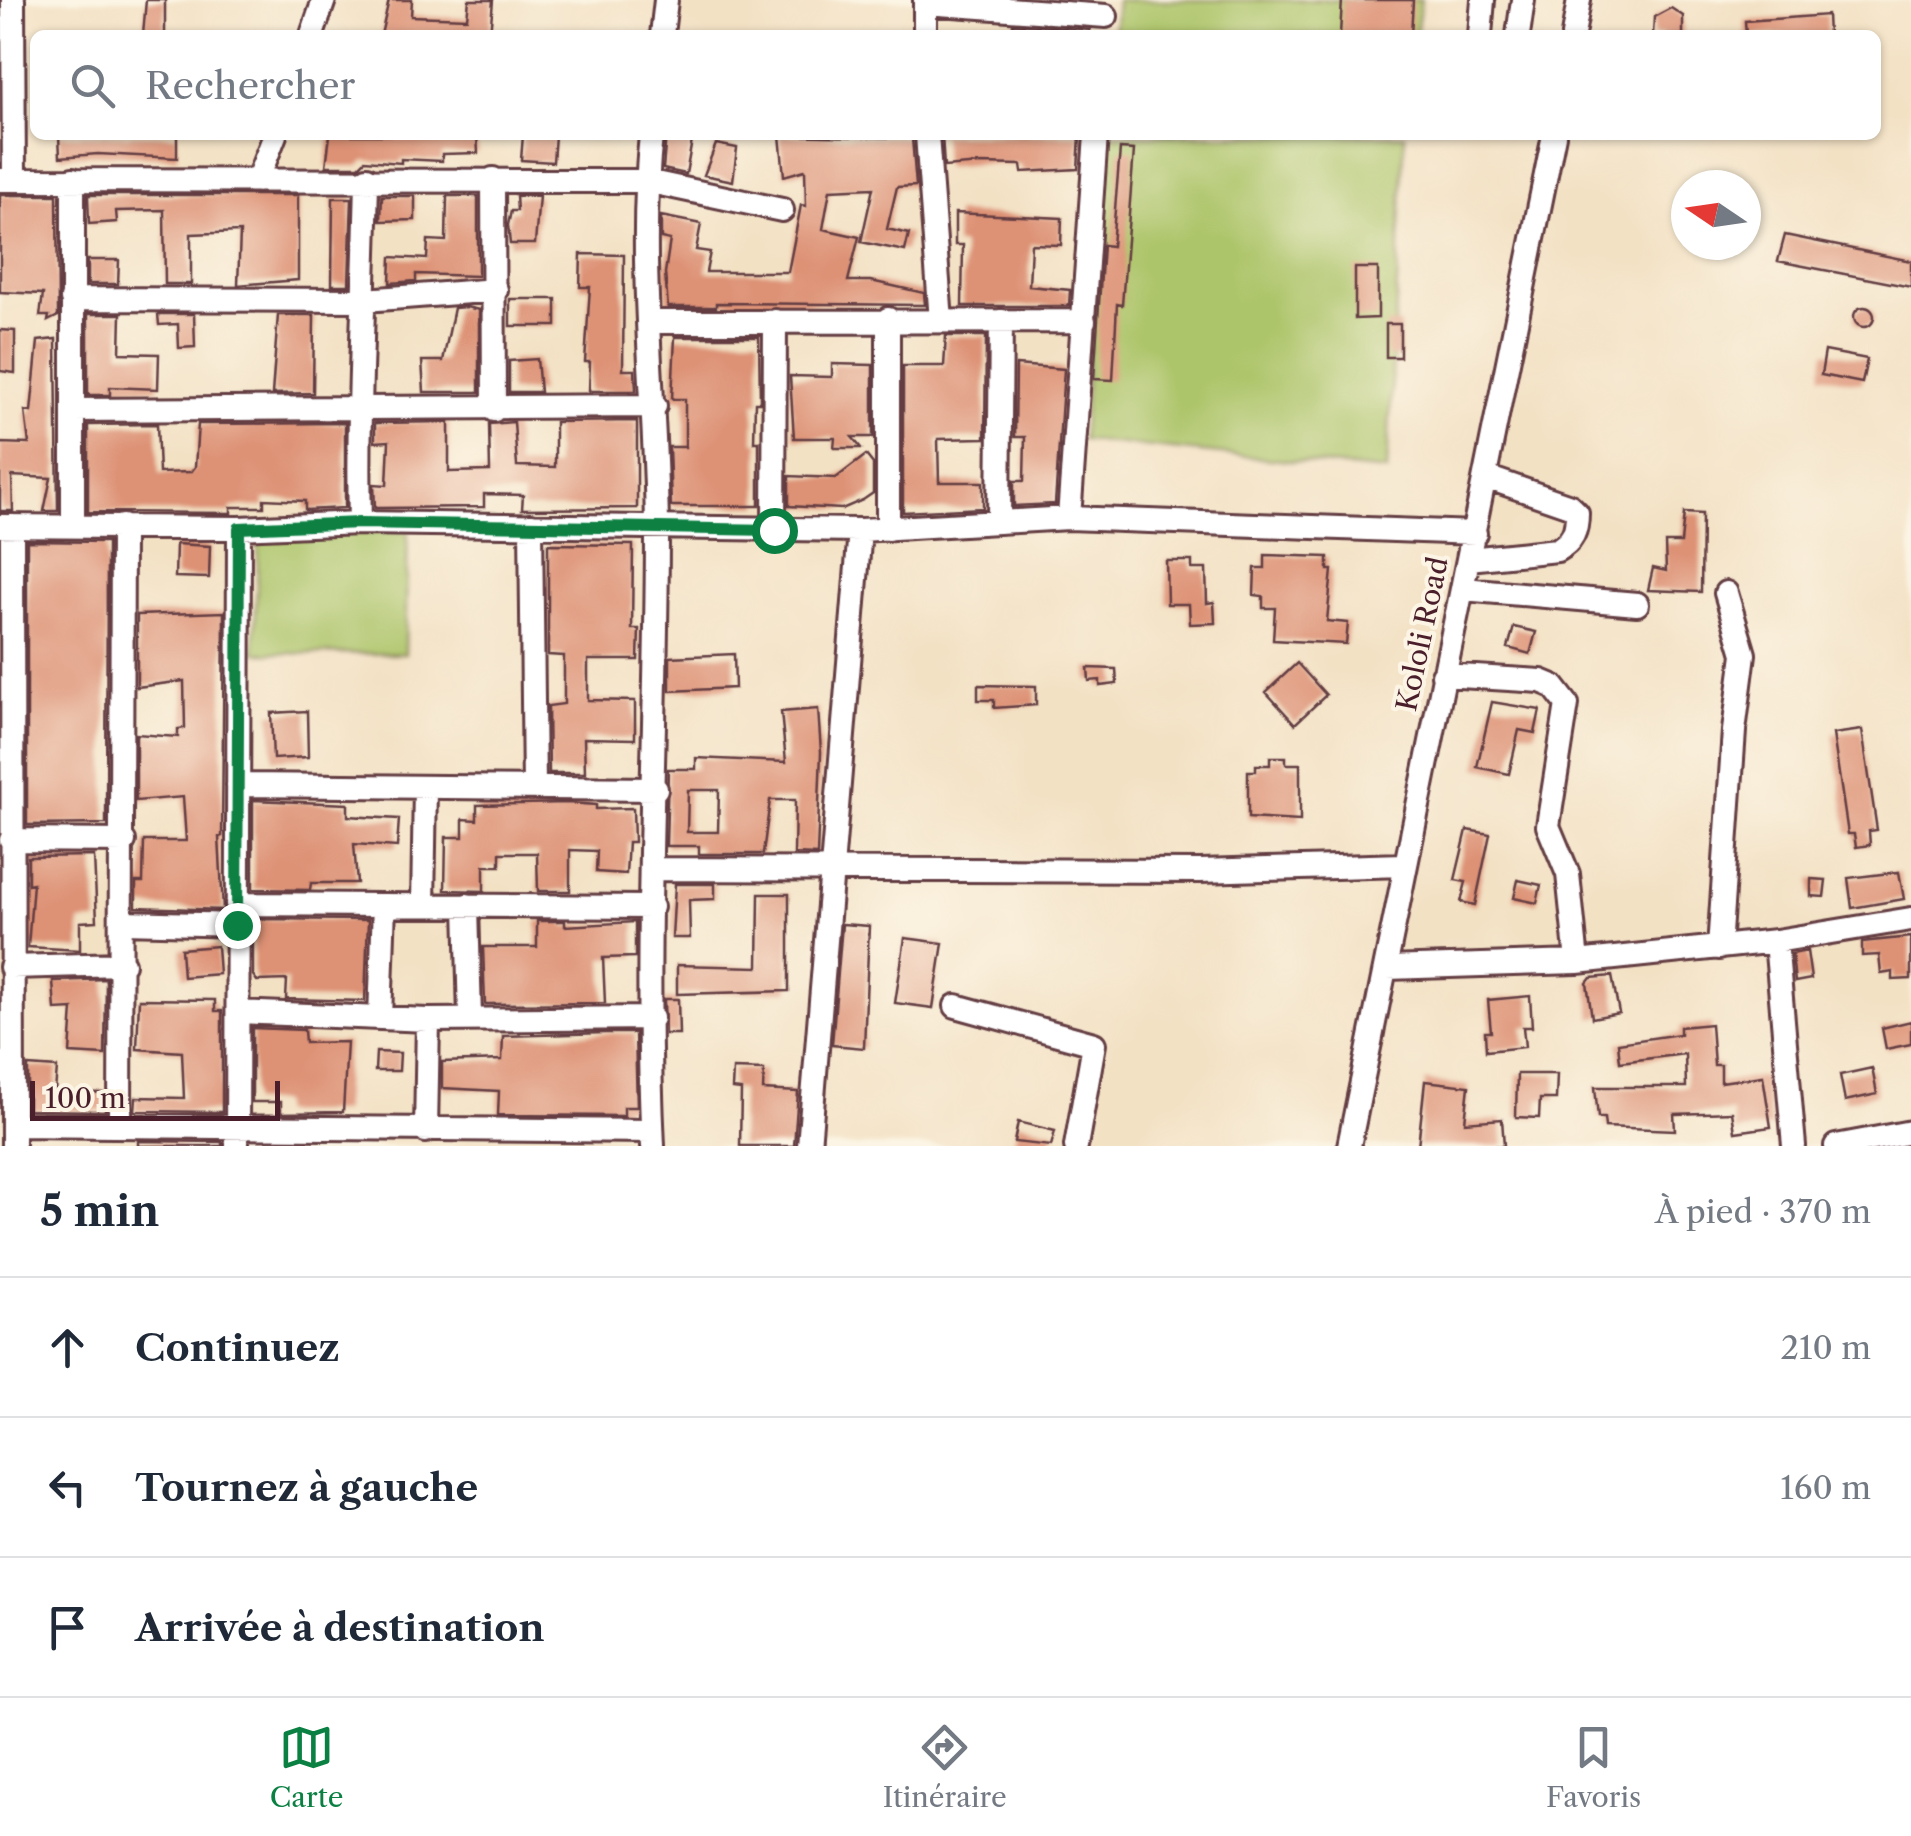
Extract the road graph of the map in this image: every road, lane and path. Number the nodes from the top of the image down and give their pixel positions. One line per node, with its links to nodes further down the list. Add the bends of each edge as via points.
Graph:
1 (14, 0): 15 (street)
2 (324, 0): 9 (street)
3 (666, 0): 10 (street)
4 (1483, 0): 12 (street)
5 (1523, 0): 13 (street)
6 (1579, 0): 14 (street)
7 (925, 2): 8 (street); 11 (street)
8 (1106, 17)
9 (314, 30)
10 (663, 30)
11 (925, 30)
12 (1480, 30)
13 (1519, 30)
14 (1574, 30)
15 (24, 64): 24 (street)
16 (273, 140): 25 (street)
17 (650, 140): 26 (street)
18 (927, 140): 34 (street)
19 (1096, 140): 36 (street)
20 (1553, 140): 41 (street, Kololi Road)
21 (73, 178): 24 (street); 25 (street); 29 (street)
22 (367, 178): 23 (street); 25 (street); 30 (street)
23 (494, 179): 26 (street); 28 (street)
24 (7, 180)
25 (258, 181)
26 (646, 181): 27 (street); 35 (street)
27 (782, 210)
28 (496, 290): 30 (street); 40 (street)
29 (72, 299): 30 (street); 39 (street)
30 (365, 300): 38 (street)
31 (888, 320): 33 (street); 34 (street); 51 (street)
32 (1001, 320): 34 (street); 36 (street); 43 (street)
33 (775, 321): 35 (street); 52 (street)
34 (941, 321)
35 (650, 322): 37 (street)
36 (1084, 322): 42 (street)
37 (655, 406): 40 (street); 50 (street)
38 (357, 407): 39 (street); 40 (street); 44 (street)
39 (73, 410): 45 (street)
40 (494, 410)
41 (1486, 477): 54 (street, Kololi Road); 55 (street, via 1570,506 1577,513 1576,531 1557,550)
42 (1068, 518): 43 (street); 54 (street)
43 (999, 519): 51 (street)
44 (360, 523): 46 (street); 49 (street)
45 (73, 525): 47 (street); 48 (street)
46 (531, 525): 50 (street); 62 (street)
47 (6, 526): 64 (street)
48 (122, 526): 49 (street); 65 (street)
49 (239, 528): 60 (street)
50 (657, 528): 52 (street); 63 (street)
51 (888, 529): 53 (street)
52 (774, 530): 53 (street)
53 (860, 530): 68 (street)
54 (1475, 533): 55 (street, Kololi Road)
55 (1470, 559): 56 (street, Kololi Road)
56 (1463, 589): 58 (street); 59 (street, Kololi Road)
57 (1726, 593): 78 (street, via 1744,654)
58 (1637, 604)
59 (1443, 676): 66 (street, Kololi Road); 79 (street, via 1540,681 1567,704 1548,826 1568,874)
60 (238, 784): 61 (street); 74 (street)
61 (425, 786): 62 (street); 70 (street)
62 (534, 788): 63 (street)
63 (656, 789): 67 (street)
64 (11, 840): 65 (street); 73 (street)
65 (124, 841): 76 (street)
66 (1404, 865): 68 (street); 82 (street, Kololi Road)
67 (654, 868): 68 (street); 72 (street)
68 (829, 870): 95 (street)
69 (384, 904): 70 (street); 74 (street); 85 (street)
70 (423, 905): 71 (street)
71 (467, 905): 72 (street); 88 (street)
72 (652, 907): 86 (street)
73 (6, 908): 81 (street)
74 (237, 914): 76 (street); 84 (street)
75 (1911, 919): 77 (street)
76 (124, 922): 80 (street)
77 (1776, 941): 78 (street); 98 (street)
78 (1719, 948): 79 (street)
79 (1577, 962): 82 (street)
80 (123, 964): 81 (street); 89 (street)
81 (11, 967): 92 (street)
82 (1387, 968): 97 (street, Kololi Road)
83 (956, 1006): 96 (street, via 1094,1044)
84 (238, 1012): 85 (street); 93 (street)
85 (380, 1018): 87 (street)
86 (652, 1018): 88 (street); 94 (street)
87 (428, 1020): 88 (street); 90 (street)
88 (470, 1020)
89 (120, 1126): 92 (street); 93 (street)
90 (426, 1131): 93 (street); 94 (street)
91 (1911, 1132): 99 (street)
92 (13, 1135)
93 (238, 1137)
94 (653, 1138)
95 (809, 1146)
96 (1076, 1146)
97 (1349, 1146)
98 (1794, 1146)
99 (1836, 1146)

